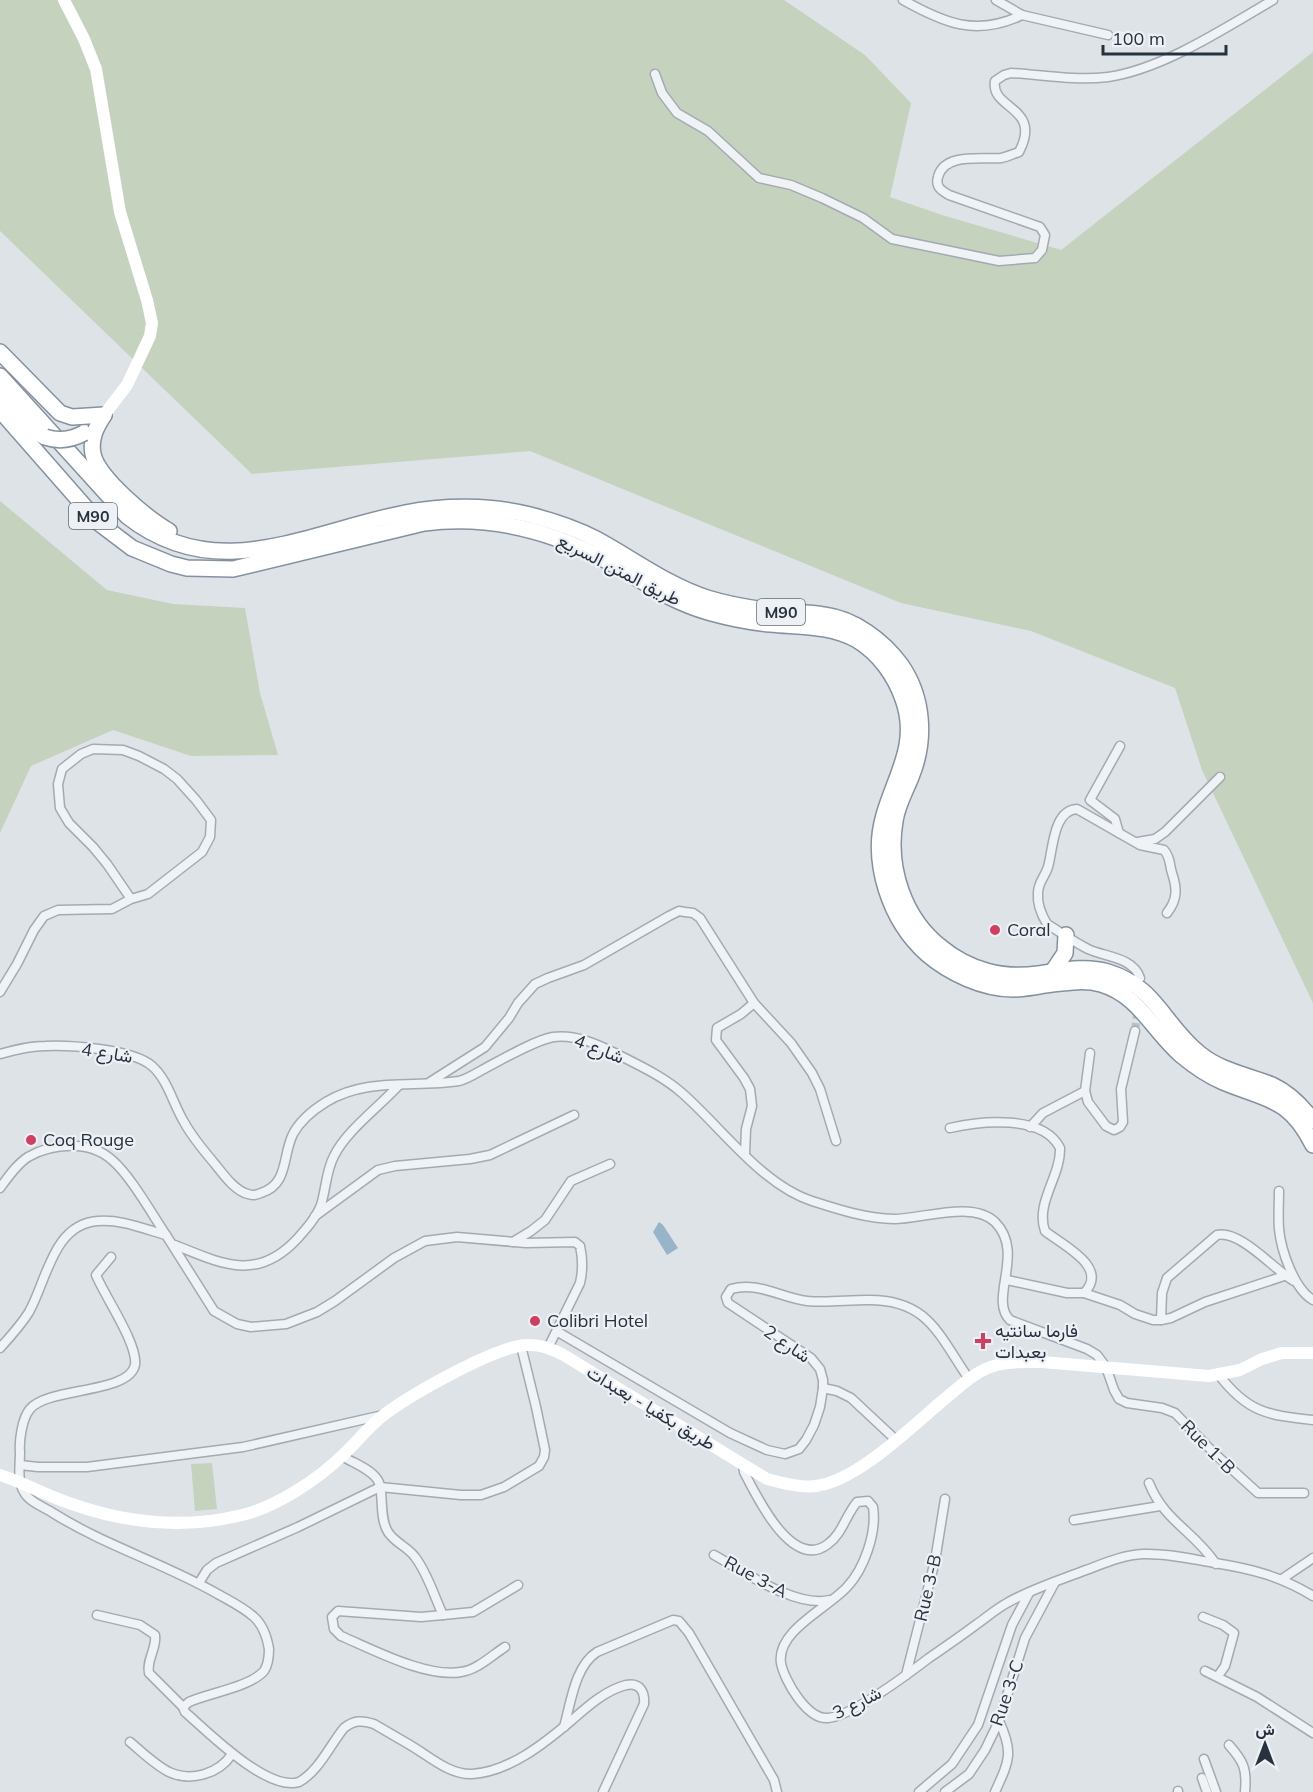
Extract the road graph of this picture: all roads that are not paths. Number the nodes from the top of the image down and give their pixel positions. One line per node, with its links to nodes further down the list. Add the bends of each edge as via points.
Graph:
1 (64, 0): 12 (main road, via 96,69 120,212 152,323 150,336 127,385)
2 (903, 0): 5 (street, via 956,25 1006,22)
3 (996, 0): 5 (street)
4 (1273, 0): 7 (street, via 1188,48 1126,74 1088,78 1011,74 995,81 995,91 1025,124 1026,138 1019,152 1002,158 953,162 938,175 938,184 949,195 1040,227 1045,235 1042,250 1035,258 1027,259 990,261 892,239 863,218 822,198 791,185 759,178 708,131 677,112 662,93)
5 (1022, 15): 6 (street)
6 (1108, 35)
7 (655, 74)
8 (0, 352): 12 (highway, via 60,413)
9 (0, 376): 13 (highway, طريق المتن السريع / M90, via 127,516 164,539)
10 (0, 392): 12 (highway, bridge, via 33,430 52,440 67,440)
11 (0, 410): 36 (highway, طريق المتن السريع / M90, via 99,522 132,548 171,564 233,569 424,523 488,522 553,536 607,561 658,592 704,611 736,620 825,629 857,640 891,674 907,712 908,749 883,819 880,862 897,915 926,953 959,975 998,987 1015,989 1084,981 1111,988 1136,1003 1169,1045 1201,1071 1269,1097 1283,1107 1298,1120)
12 (95, 425): 13 (highway, via 95,461 120,492 159,525)
13 (218, 552): 21 (highway, طريق المتن السريع / M90, via 281,545 416,511 502,509 581,532 659,577 706,597 760,609 826,615 855,625 882,643 903,667 918,705 920,748 899,806 894,834 896,875 914,917 934,942 969,965 1012,975)
14 (1120, 746): 16 (street, via 1090,800 1115,819)
15 (1220, 777): 17 (street, via 1165,832)
16 (1119, 833): 17 (street); 20 (street, via 1077,809 1062,817 1048,870 1037,890 1047,924)
17 (1136, 843): 19 (street, via 1159,848 1168,855 1177,893)
18 (131, 899): 18 (street, via 60,808 58,784 62,769 93,749 123,750 164,769 177,778 211,820 210,837 202,852 148,894); 23 (street, via 112,909 58,909 44,916)
19 (1167, 913)
20 (1066, 935): 21 (highway, via 1065,953); 22 (street, via 1091,950 1128,963)
21 (1053, 971): 32 (highway, طريق المتن السريع / M90, via 1103,970 1131,982 1152,999 1196,1052 1226,1070 1273,1086 1302,1107)
22 (1140, 978)
23 (0, 992)
24 (754, 1003): 28 (street, via 700,918 679,911 584,965 535,984 485,1047); 35 (street, via 791,1042 812,1073); 37 (street, via 718,1026 715,1033 751,1095)
25 (1135, 1031): 30 (street, via 1121,1089 1120,1126 1114,1130 1106,1126 1088,1102)
26 (1090, 1053): 30 (street)
27 (0, 1054): 29 (street, شارع 4, via 46,1046 139,1057 162,1078 185,1124 209,1157 234,1186 254,1195 278,1183 294,1133 316,1109 356,1089)
28 (429, 1082): 29 (street, شارع 4); 37 (street, شارع 4, via 462,1081 553,1037 579,1039 619,1055 679,1090)
29 (399, 1085): 41 (street, via 341,1144 333,1157)
30 (1085, 1091): 33 (street, via 1043,1113)
31 (574, 1115): 41 (street, via 490,1155 378,1170)
32 (1313, 1121)
33 (1030, 1126): 34 (street, via 996,1122); 49 (street, via 1052,1137 1060,1148 1042,1219 1045,1231 1088,1266 1091,1279)
34 (950, 1128)
35 (836, 1141)
36 (1313, 1145)
37 (745, 1154): 47 (street, شارع 4, via 793,1193 863,1215 893,1219 960,1212 988,1216 1006,1243)
38 (610, 1164): 43 (street, via 571,1181 545,1220)
39 (0, 1188): 42 (street, via 26,1158 66,1146 86,1147 111,1159 124,1173)
40 (1279, 1191): 48 (street, via 1279,1230)
41 (315, 1217): 44 (street, via 286,1250 262,1264 214,1261)
42 (166, 1235): 44 (street); 54 (street, via 114,1221 96,1221 74,1229 56,1251 28,1312)
43 (513, 1242): 44 (street, via 457,1237 425,1241 317,1312 268,1327 237,1324 214,1311); 52 (street, via 572,1242 580,1246 580,1283)
44 (174, 1245)
45 (111, 1257): 65 (street, via 96,1275 131,1343 134,1368 114,1382 48,1397 29,1409 21,1430)
46 (1284, 1276): 48 (street); 51 (street); 51 (street, via 1253,1248 1227,1234 1217,1235 1167,1278)
47 (1007, 1280): 49 (street); 57 (street, شارع 4, via 1002,1304 1005,1316 1088,1349)
48 (1294, 1281): 50 (street)
49 (1084, 1293): 51 (street)
50 (1313, 1300)
51 (1161, 1320)
52 (558, 1332): 55 (street); 60 (street, via 730,1432 775,1453 793,1452 806,1440)
53 (521, 1346): 55 (main road, طريق بكفيا - بعبدات); 61 (main road, طريق بكفيا - بعبدات, via 474,1363); 70 (street, via 545,1450 539,1466 504,1487 481,1495)
54 (0, 1348)
55 (548, 1348): 66 (main road, طريق بكفيا - بعبدات)
56 (1313, 1353): 58 (main road, طريق بكفيا - بعبدات, via 1282,1353)
57 (1106, 1367): 58 (main road, طريق بكفيا - بعبدات, via 1187,1376); 59 (main road, طريق بكفيا - بعبدات, via 1015,1362 996,1365); 71 (street, Rue 1-B, via 1119,1399 1175,1413 1258,1494)
58 (1220, 1375): 62 (street, via 1249,1406 1281,1417)
59 (969, 1379): 60 (street, شارع 2, via 928,1320 904,1304 880,1300 807,1301 750,1286 731,1289 726,1297 728,1304 813,1360); 63 (main road, طريق بكفيا - بعبدات)
60 (824, 1388): 63 (street, via 846,1394)
61 (385, 1415): 64 (main road, طريق بكفيا - بعبدات); 65 (street, via 243,1447 87,1467)
62 (1313, 1420)
63 (896, 1440): 66 (main road, طريق بكفيا - بعبدات, via 854,1473 817,1486 767,1479)
64 (342, 1456): 68 (main road, طريق بكفيا - بعبدات, via 290,1495 265,1508 196,1522 117,1518 70,1504); 70 (street, via 371,1473)
65 (20, 1465): 68 (street)
66 (743, 1465): 84 (street, شارع 3, via 764,1512 800,1547 816,1549 828,1545 857,1503 872,1503 871,1539 864,1557 853,1579)
67 (0, 1475): 68 (main road, طريق بكفيا - بعبدات)
68 (20, 1482): 80 (street, via 27,1497 65,1520)
69 (1149, 1483): 73 (street)
70 (380, 1487): 80 (street, via 216,1563); 86 (street, via 388,1533 414,1555)
71 (1304, 1493)
72 (945, 1500): 90 (street, Rue 3-B, via 935,1561)
73 (1160, 1506): 74 (street); 77 (street, via 1203,1546)
74 (1074, 1520)
75 (714, 1555): 84 (street, Rue 3-A, via 791,1597 820,1602)
76 (1313, 1558): 78 (street)
77 (1216, 1564): 78 (street, شارع 3); 79 (street, شارع 3, via 1159,1554 1134,1555)
78 (1282, 1579): 83 (street, شارع 3)
79 (1055, 1582): 82 (street, شارع 3); 93 (street, Rue 3-C, via 1025,1638)
80 (199, 1583): 92 (street, via 255,1617 265,1632 269,1654 264,1671 255,1677)
81 (518, 1585): 86 (street, via 473,1612)
82 (1029, 1592): 90 (street, شارع 3, via 1006,1604); 105 (street, Rue 3-C, via 1012,1625 978,1725 952,1764)
83 (1313, 1596)
84 (834, 1599): 90 (street, شارع 3, via 792,1633 781,1650 784,1675 807,1709 820,1717 836,1716)
85 (97, 1615): 92 (street, via 125,1620 154,1635 149,1673)
86 (443, 1615): 88 (street, via 338,1611 332,1622 341,1636 412,1666 436,1671 462,1672)
87 (1203, 1617): 91 (street, via 1234,1633 1225,1666)
88 (505, 1647)
89 (1205, 1671): 91 (street)
90 (906, 1676)
91 (1218, 1676): 95 (street)
92 (183, 1707): 98 (street)
93 (999, 1721): 106 (street, Rue 3-C, via 969,1774); 107 (street, via 1009,1753)
94 (563, 1727): 101 (street, via 509,1763 471,1774 449,1769 374,1724 355,1721 344,1728 311,1773); 103 (street, via 615,1689 634,1684 644,1692 640,1714); 104 (street, via 590,1657 673,1620 679,1621)
95 (1313, 1733)
96 (130, 1742): 98 (street, via 170,1772 192,1776 220,1769)
97 (1229, 1745): 110 (street, via 1245,1769)
98 (232, 1754): 101 (street, via 269,1781)
99 (1204, 1759): 109 (street)
100 (1202, 1778): 108 (street)
101 (298, 1783): 102 (street)
102 (291, 1792)
103 (603, 1792)
104 (777, 1792)
105 (919, 1792)
106 (945, 1792)
107 (994, 1792)
108 (1207, 1792)
109 (1216, 1792)
110 (1245, 1792)

